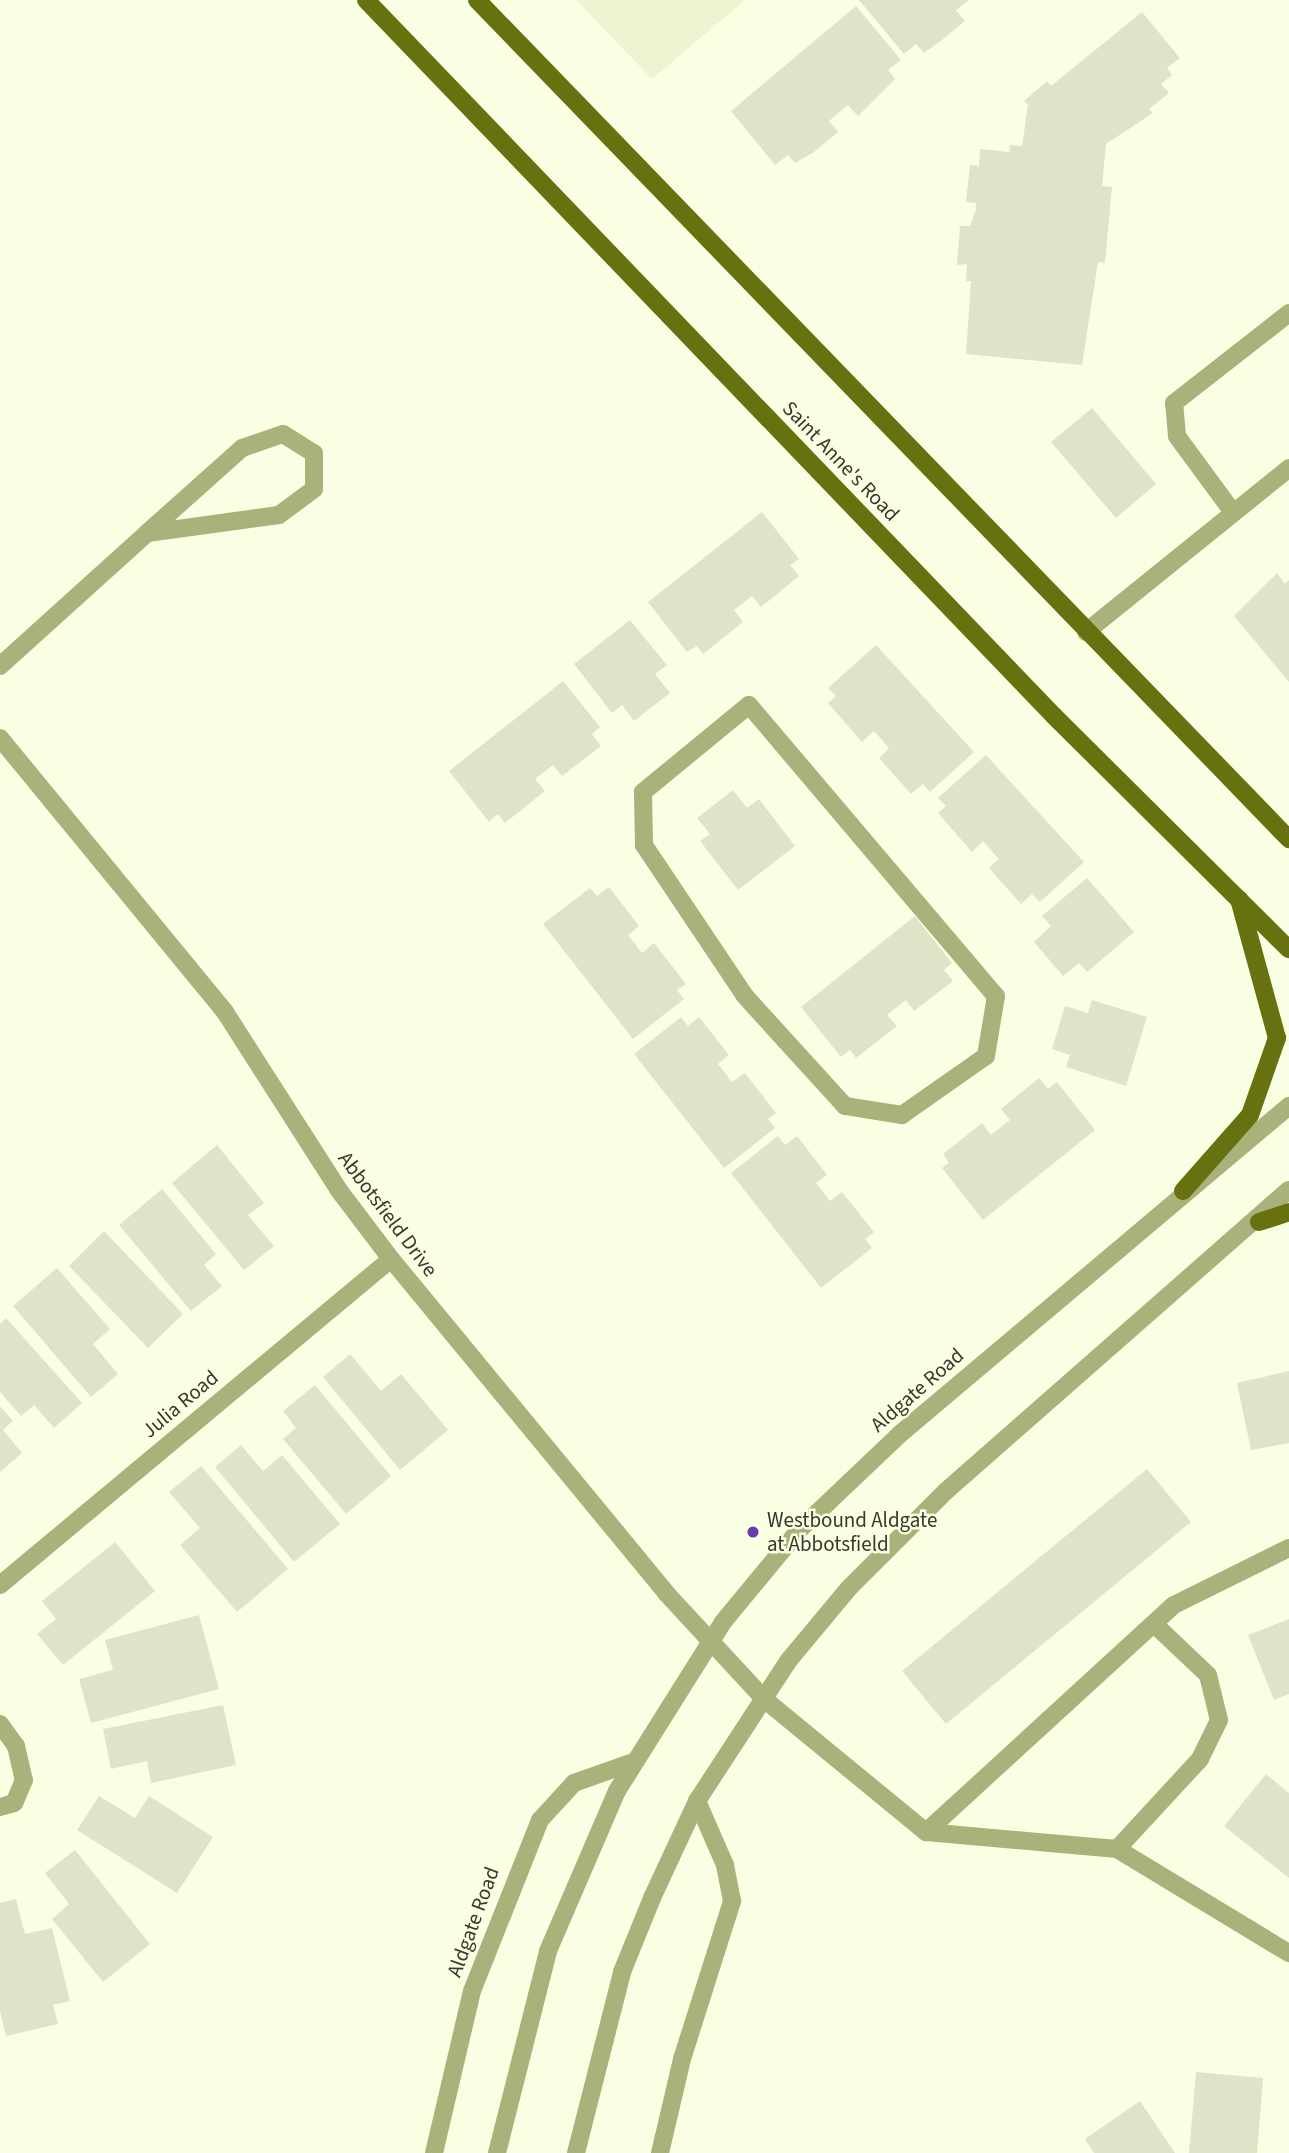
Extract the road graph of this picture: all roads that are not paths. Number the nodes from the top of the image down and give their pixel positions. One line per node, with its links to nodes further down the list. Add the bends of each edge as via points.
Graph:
1 (366, 0): 12 (main road, Saint Anne's Road, via 1054,716)
2 (477, 0): 7 (main road)
3 (1289, 313): 5 (street, via 1174,403 1177,436)
4 (1289, 468): 5 (street)
5 (1232, 511): 7 (street)
6 (147, 533): 6 (street, via 279,515 314,489 314,453 283,434 242,448); 8 (street)
7 (1086, 632): 11 (main road)
8 (0, 666)
9 (750, 705): 9 (street, via 643,792 644,845 745,996 845,1106 902,1115 986,1056 996,996)
10 (0, 738): 19 (street, Abbotsfield Drive, via 225,1012 338,1189)
11 (1289, 839)
12 (1238, 896): 13 (main road, Saint Anne's Road); 16 (main road, via 1277,1038 1250,1115)
13 (1289, 949)
14 (1289, 1106): 16 (street, Aldgate Road)
15 (1289, 1190): 18 (street)
16 (1183, 1191): 23 (street, Aldgate Road, via 870,1462 799,1530)
17 (1289, 1212): 18 (main road)
18 (1259, 1222): 24 (street, via 946,1491 849,1588)
19 (391, 1259): 21 (street, Julia Road); 23 (street, Abbotsfield Drive)
20 (1289, 1548): 22 (street, via 1174,1605)
21 (0, 1585)
22 (1154, 1624): 29 (street); 30 (street, via 1208,1675 1219,1720 1200,1759)
23 (709, 1643): 24 (street, Abbotsfield Drive); 26 (street, Aldgate Road)
24 (764, 1699): 27 (street); 29 (street, Abbotsfield Drive)
25 (0, 1724): 28 (street, via 16,1746 24,1780 14,1802)
26 (633, 1762): 32 (street, Aldgate Road, via 574,1783 555,1799 535,1829 472,1991); 33 (street, Aldgate Road, via 548,1951)
27 (697, 1801): 34 (street, via 622,1972); 35 (street, via 725,1865 732,1901 682,2059)
28 (0, 1808)
29 (926, 1832): 30 (street)
30 (1117, 1849): 31 (street)
31 (1289, 1953)
32 (433, 2153)
33 (497, 2153)
34 (576, 2153)
35 (660, 2153)

